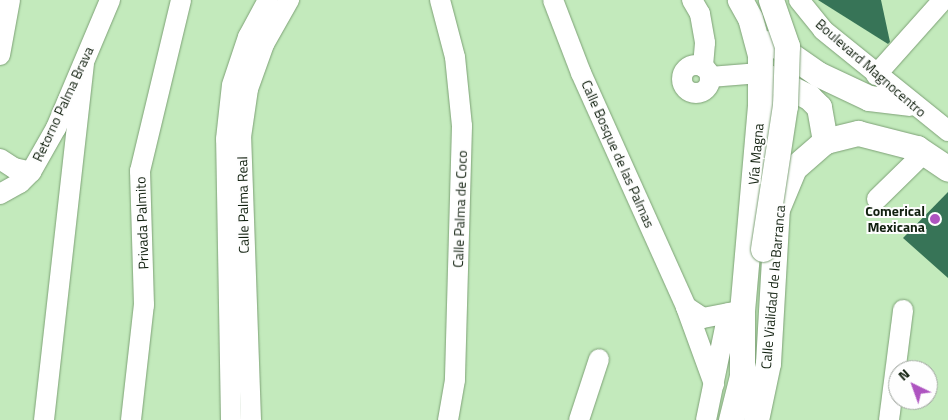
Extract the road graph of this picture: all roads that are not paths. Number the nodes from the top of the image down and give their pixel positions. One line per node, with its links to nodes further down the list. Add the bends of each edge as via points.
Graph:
1 (10, 0): 13 (street)
2 (110, 0): 14 (street, Retorno Palma Brava)
3 (181, 0): 35 (street, Privada Palmito, via 140,171 144,305)
4 (268, 0): 36 (street, Calle Palma Real, via 248,37 232,85 226,139)
5 (289, 0): 37 (street, Calle Palma Real, via 264,44 248,89 241,137)
6 (440, 0): 38 (street, Calle Palma de Coco, via 455,57 462,126 455,380)
7 (553, 0): 28 (street, Calle Bosque de las Palmas, via 581,73)
8 (692, 0): 15 (street, via 700,14 706,72)
9 (771, 0): 32 (main road, bridge, via 787,46 785,106 763,248 758,338)
10 (799, 0): 16 (street, Boulevard Magnocentro, via 823,30)
11 (943, 0): 16 (street)
12 (745, 9): 15 (main road, Vía Magna, via 760,55); 18 (main road, via 784,53 818,74 868,98)
13 (0, 55)
14 (84, 64): 25 (street, Retorno Palma Brava); 34 (street)
15 (760, 73): 17 (main road); 19 (main road, Vía Magna)
16 (876, 75): 18 (street, Boulevard Magnocentro)
17 (797, 91): 19 (main road, via 777,94); 21 (main road, via 819,107)
18 (910, 103): 20 (street, Boulevard Magnocentro)
19 (760, 106): 30 (main road, Vía Magna)
20 (948, 131)
21 (825, 141): 22 (main road, via 858,133 885,138); 32 (main road, Calle Vialidad de la Barranca, via 794,168 777,209)
22 (924, 153): 24 (main road); 27 (street)
23 (0, 160): 25 (street)
24 (948, 169)
25 (31, 172): 26 (street, Retorno Palma Brava, via 20,183)
26 (0, 194)
27 (877, 198)
28 (686, 307): 30 (street, via 703,318); 33 (street, Calle Bosque de las Palmas)
29 (903, 310): 43 (street)
30 (735, 312): 33 (street); 41 (main road, Calle Vialidad de la Barranca, via 742,376)
31 (599, 359): 39 (street)
32 (768, 363): 42 (main road, Calle Vialidad de la Barranca)
33 (714, 384): 40 (street)
34 (44, 420)
35 (131, 420)
36 (231, 420)
37 (251, 420)
38 (448, 420)
39 (579, 420)
40 (706, 420)
41 (731, 420)
42 (756, 420)
43 (889, 420)

